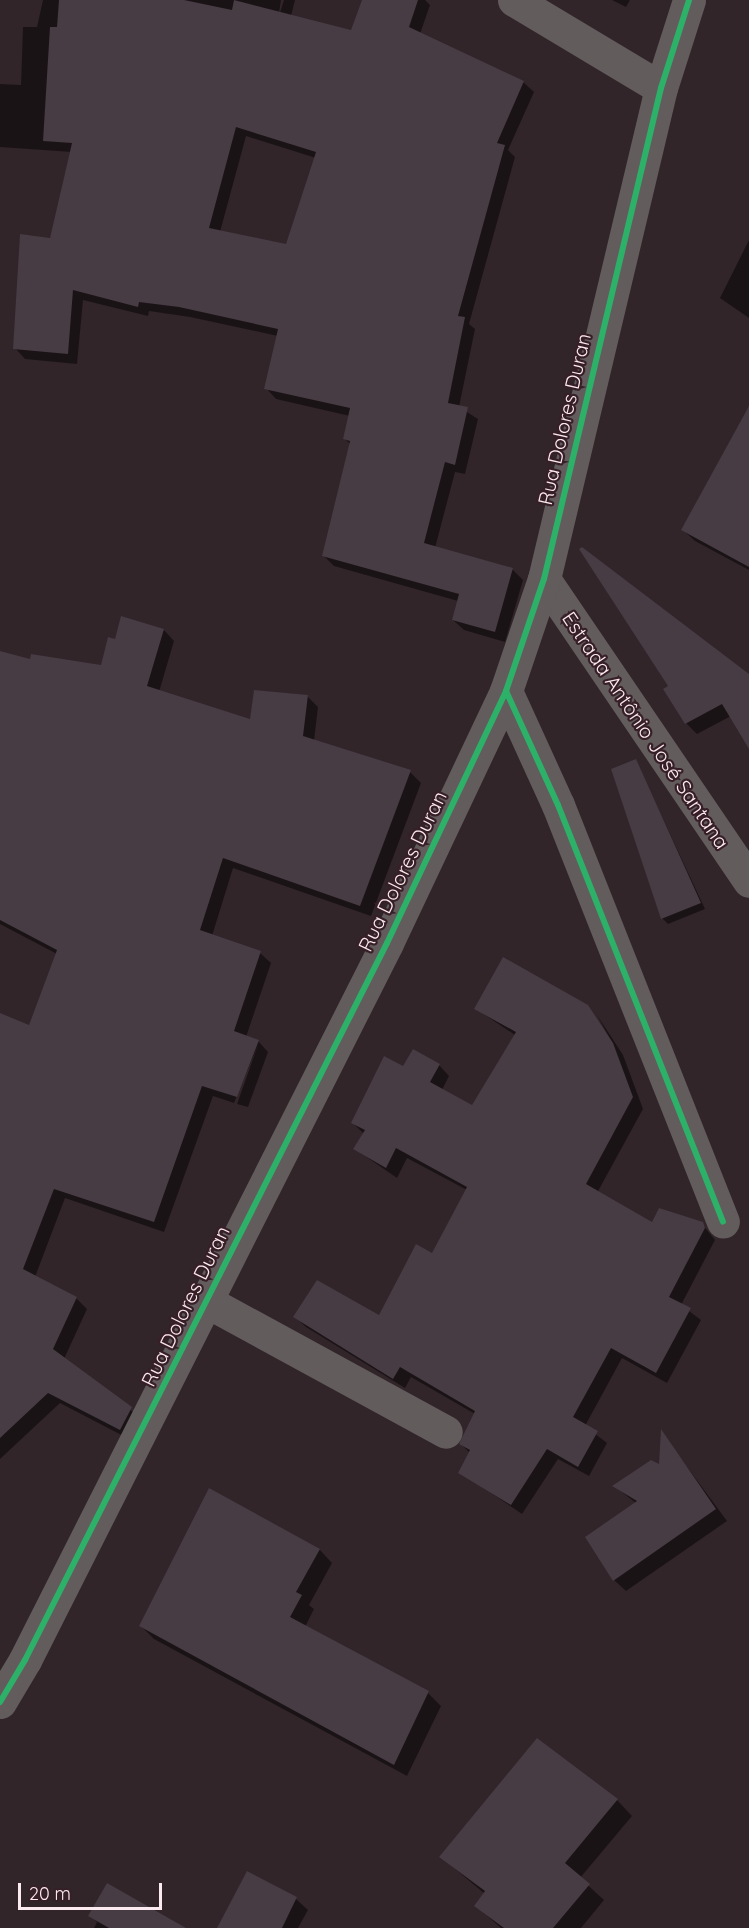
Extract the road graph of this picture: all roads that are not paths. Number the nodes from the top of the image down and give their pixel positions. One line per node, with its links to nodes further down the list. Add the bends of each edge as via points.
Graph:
1 (514, 0): 3 (street)
2 (689, 0): 3 (street, Rua Dolores Duran)
3 (661, 88): 4 (street, Rua Dolores Duran)
4 (544, 579): 5 (street, Rua Dolores Duran); 6 (street, Estrada Antônio José Santana)
5 (506, 691): 7 (street, via 558,805); 8 (street, Rua Dolores Duran, via 387,943)
6 (749, 880)
7 (723, 1222)
8 (206, 1301): 9 (street); 10 (street, Rua Dolores Duran, via 31,1649)
9 (446, 1432)
10 (0, 1701)

